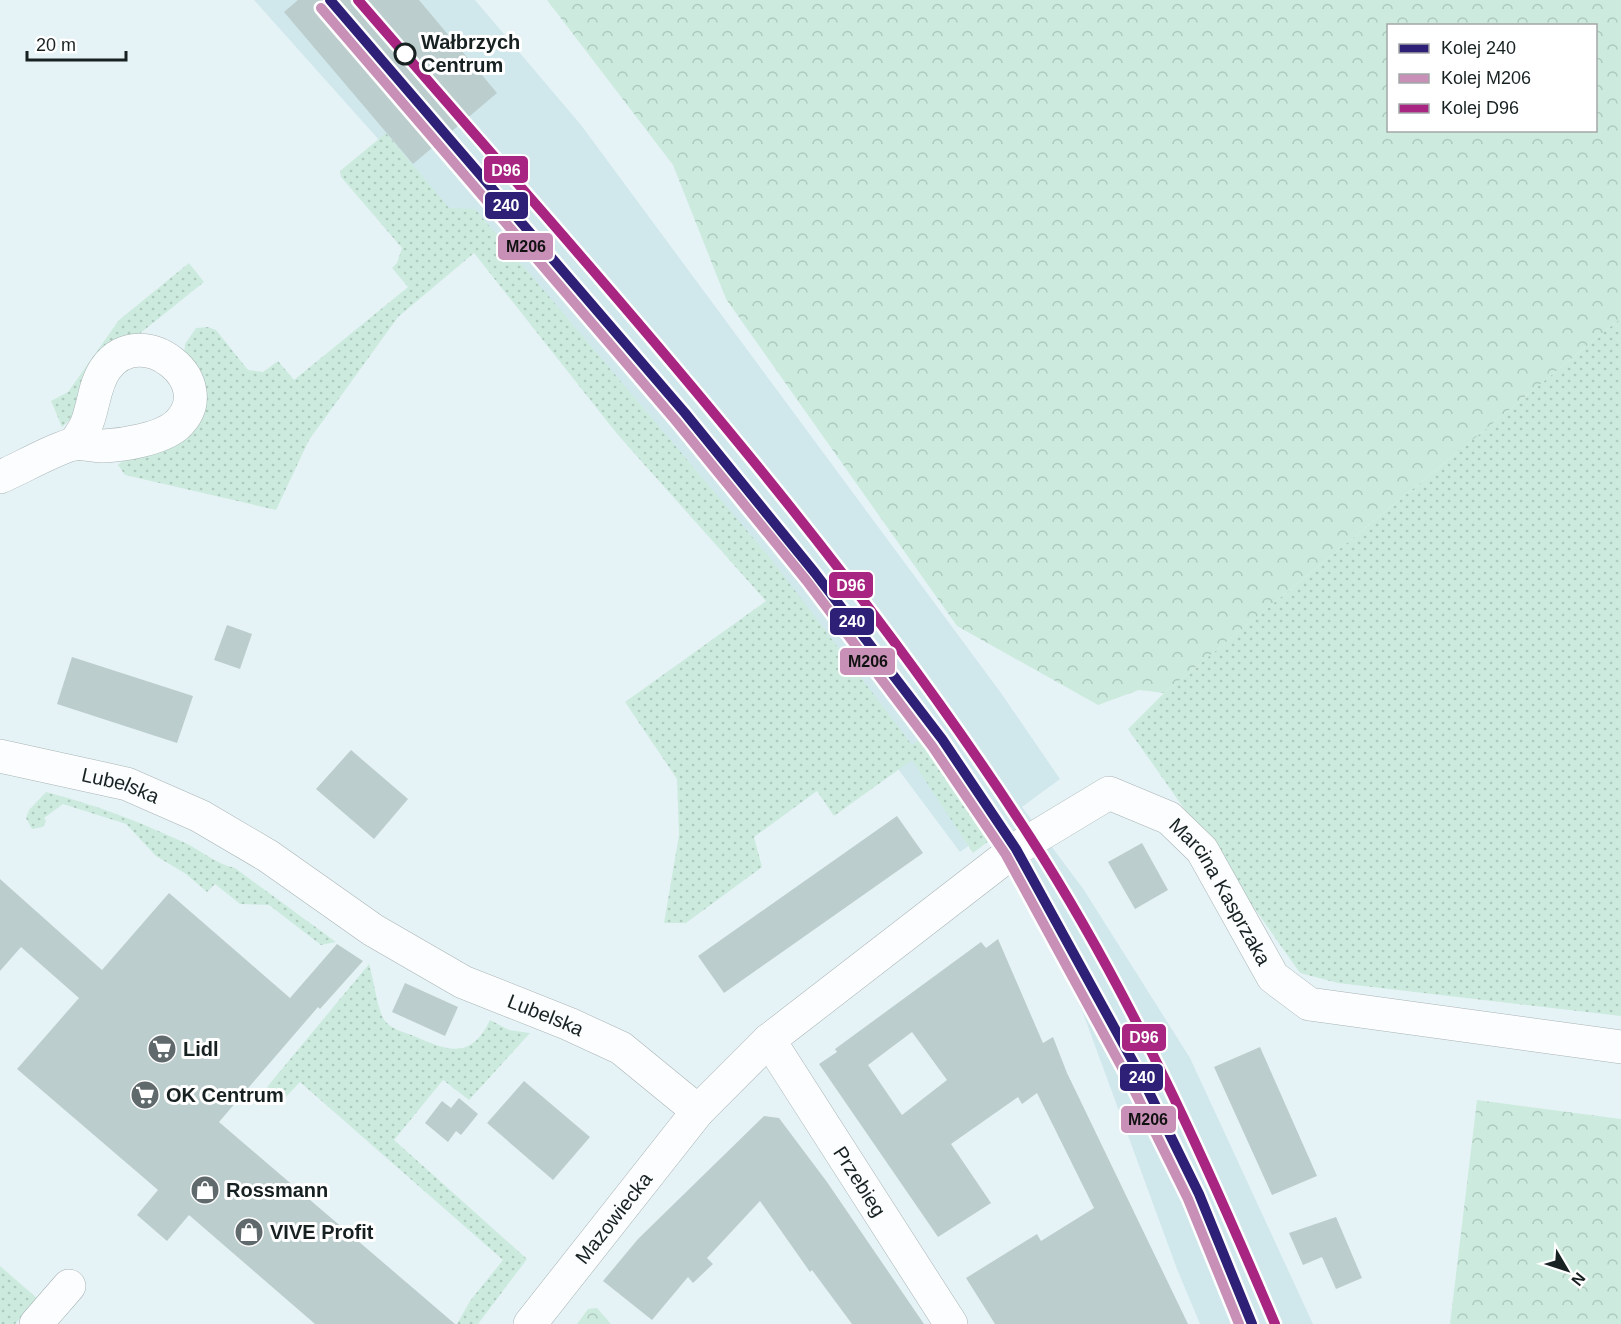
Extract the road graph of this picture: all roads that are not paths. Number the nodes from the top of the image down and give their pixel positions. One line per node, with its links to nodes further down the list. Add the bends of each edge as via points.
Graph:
1 (75, 444): 2 (street)
2 (1, 474)
3 (0, 756): 6 (street, Lubelska, via 127,784 201,816 268,856 373,930 463,982 621,1048)
4 (769, 1040): 5 (street, Marcina Kasprzaka, via 1031,839 1109,793 1169,818 1202,850 1273,977 1309,1004); 6 (street); 10 (street, Przebieg)
5 (1621, 1047)
6 (698, 1111): 9 (street, Mazowiecka)
7 (69, 1286): 8 (street)
8 (36, 1324)
9 (530, 1324)
10 (951, 1324)

